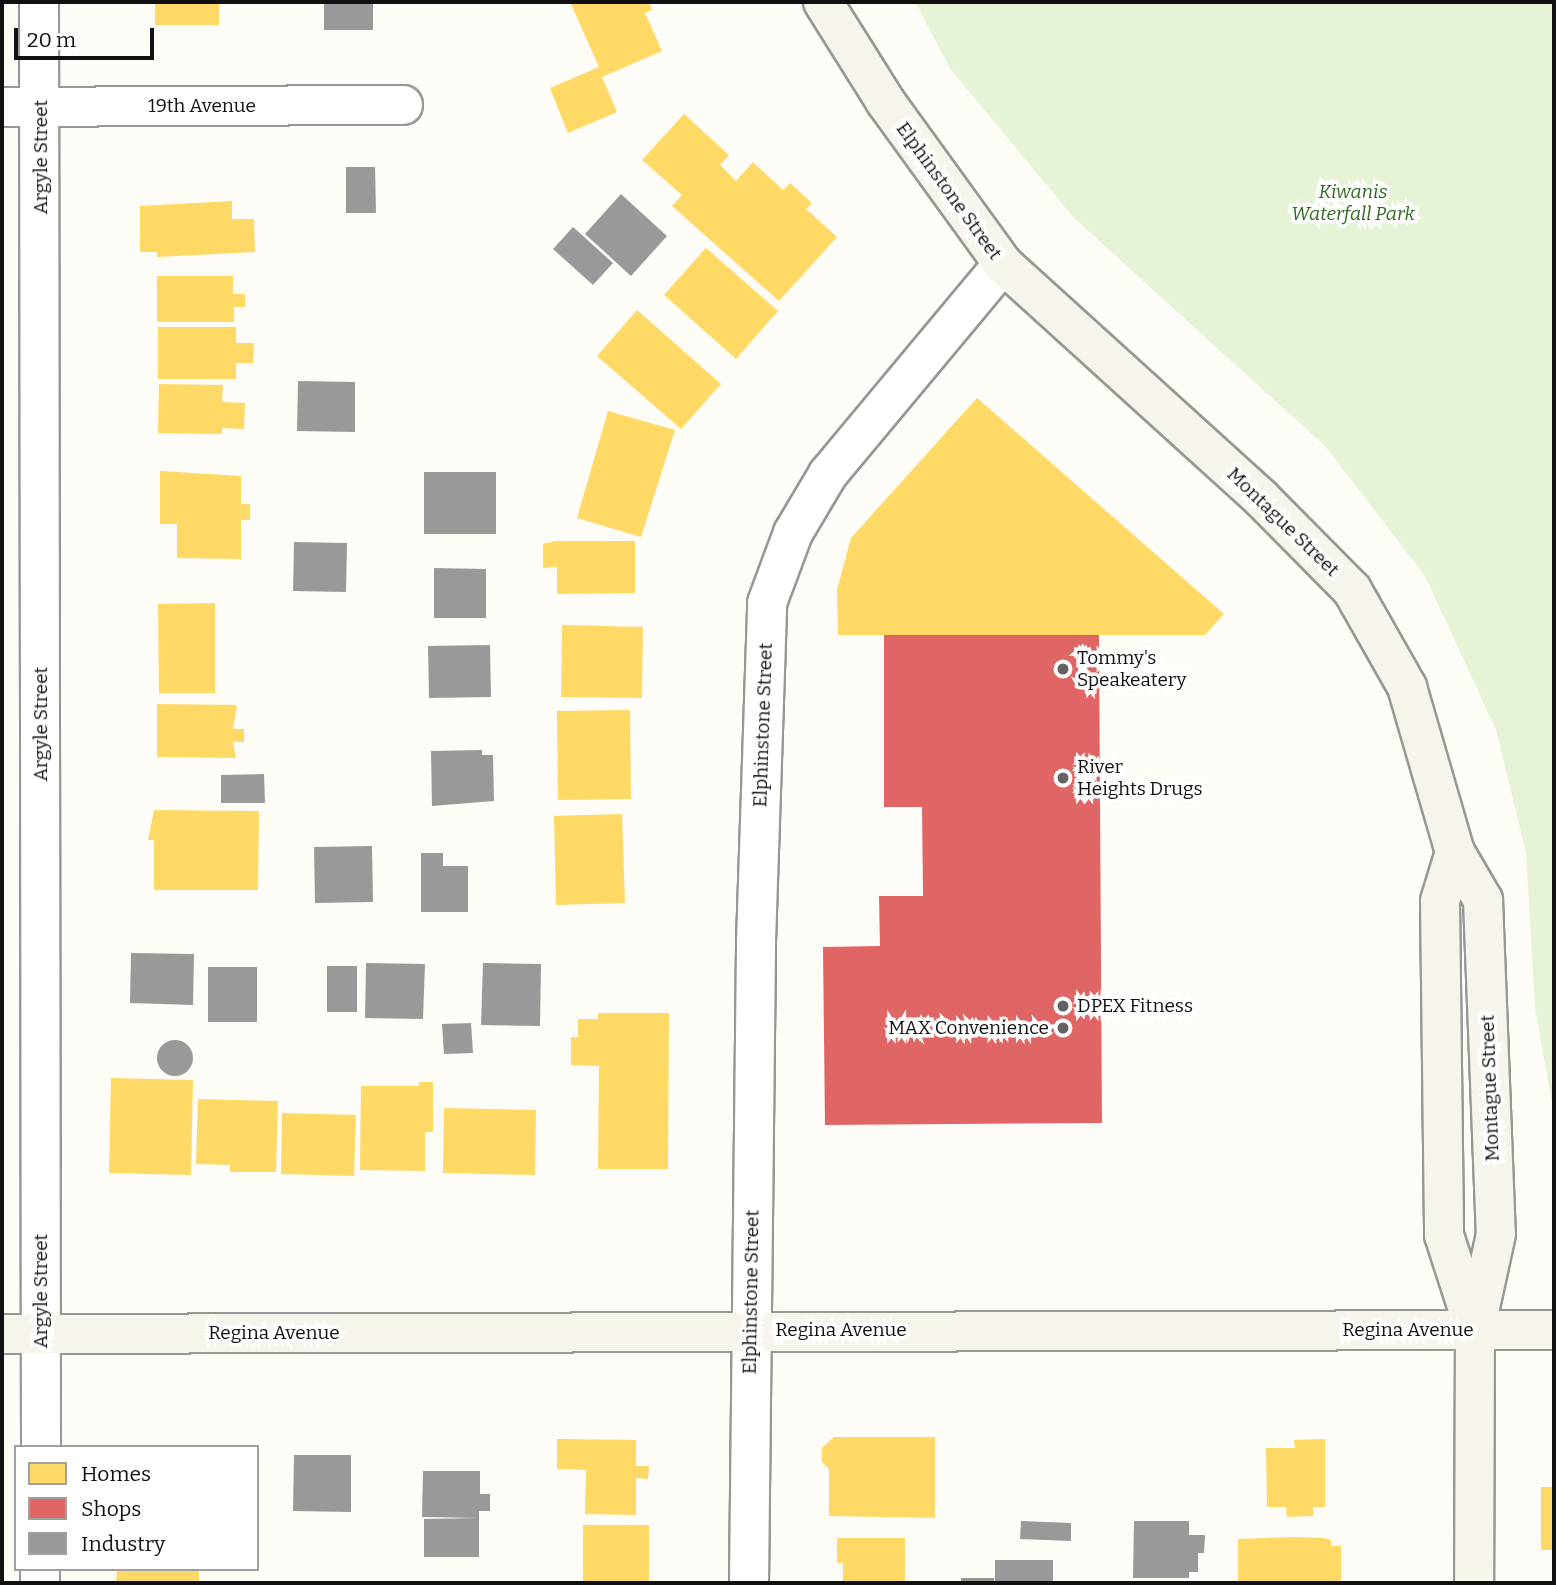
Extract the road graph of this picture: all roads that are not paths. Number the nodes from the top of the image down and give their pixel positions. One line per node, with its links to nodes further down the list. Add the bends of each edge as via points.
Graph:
1 (39, 2): 4 (street, Argyle Street)
2 (823, 2): 6 (street, Elphinstone Street, via 885,102)
3 (403, 105): 4 (street, 19th Avenue)
4 (41, 106): 5 (street, 19th Avenue); 12 (street, Argyle Street)
5 (2, 107)
6 (1003, 264): 7 (street, Montague Street, via 1261,498 1352,590 1407,687); 8 (street, Elphinstone Street, via 828,474 793,533 766,603)
7 (1455, 852): 9 (street, Montague Street, via 1440,901 1444,1235); 9 (street, Montague Street, via 1483,900 1496,1234)
8 (751, 1330): 9 (street, Regina Avenue); 12 (street, Regina Avenue); 14 (street, Elphinstone Street)
9 (1475, 1330): 10 (street, Regina Avenue); 15 (street, Montague Street)
10 (1554, 1330)
11 (2, 1334): 12 (street, Regina Avenue)
12 (41, 1334): 13 (street, Argyle Street)
13 (41, 1445)
14 (749, 1583)
15 (1474, 1583)

